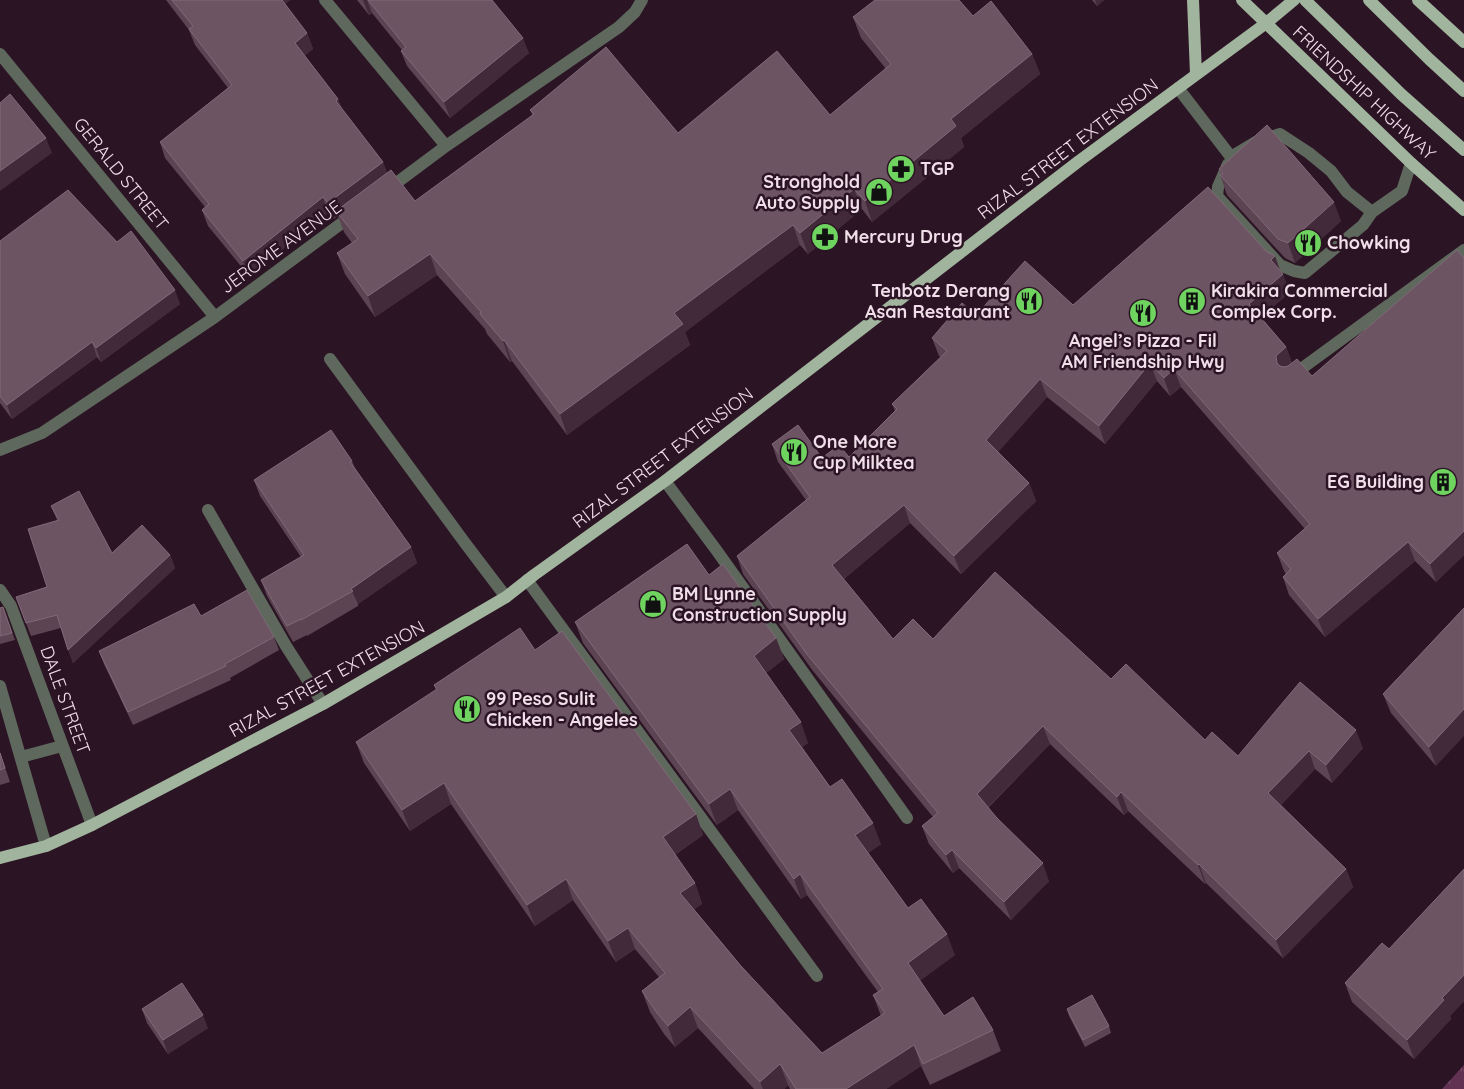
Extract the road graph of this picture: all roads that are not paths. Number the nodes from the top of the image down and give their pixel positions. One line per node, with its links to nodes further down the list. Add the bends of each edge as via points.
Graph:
1 (325, 0): 17 (street)
2 (642, 0): 17 (street, JEROME AVENUE, via 619,27)
3 (1193, 0): 14 (main road)
4 (1242, 0): 10 (main road, FRIENDSHIP HIGHWAY)
5 (1294, 0): 10 (main road, RIZAL STREET EXTENSION)
6 (1305, 0): 18 (main road)
7 (1369, 0): 16 (main road)
8 (1418, 0): 11 (main road)
9 (1431, 0): 11 (main road)
10 (1265, 24): 14 (main road, RIZAL STREET EXTENSION); 20 (main road, FRIENDSHIP HIGHWAY)
11 (1445, 24): 12 (main road)
12 (1464, 42)
13 (0, 54): 24 (street, GERALD STREET)
14 (1196, 74): 15 (main road, RIZAL STREET EXTENSION)
15 (1178, 88): 19 (street); 28 (main road, RIZAL STREET EXTENSION)
16 (1464, 91)
17 (446, 146): 24 (street, JEROME AVENUE)
18 (1464, 150)
19 (1231, 157): 22 (street, via 1256,142 1280,134 1331,171 1347,192); 22 (street, via 1217,196 1286,269 1305,273 1363,225)
20 (1411, 164): 21 (main road, FRIENDSHIP HIGHWAY); 22 (street, via 1402,191)
21 (1464, 210)
22 (1372, 212)
23 (1464, 250): 26 (street)
24 (215, 317): 27 (street, JEROME AVENUE, via 42,433)
25 (330, 359): 32 (street)
26 (1290, 377)
27 (0, 450)
28 (665, 482): 30 (main road, RIZAL STREET EXTENSION); 37 (street)
29 (208, 510): 34 (street)
30 (527, 580): 32 (main road, RIZAL STREET EXTENSION); 41 (street)
31 (0, 590): 35 (street, DALE STREET, via 11,606)
32 (506, 597): 34 (main road, RIZAL STREET EXTENSION)
33 (0, 686): 36 (street)
34 (323, 704): 38 (main road, RIZAL STREET EXTENSION)
35 (62, 746): 36 (street); 38 (street, DALE STREET)
36 (20, 757): 39 (street)
37 (907, 818)
38 (92, 825): 39 (main road, RIZAL STREET EXTENSION)
39 (46, 846): 40 (main road, RIZAL STREET EXTENSION)
40 (0, 858)
41 (817, 976)

